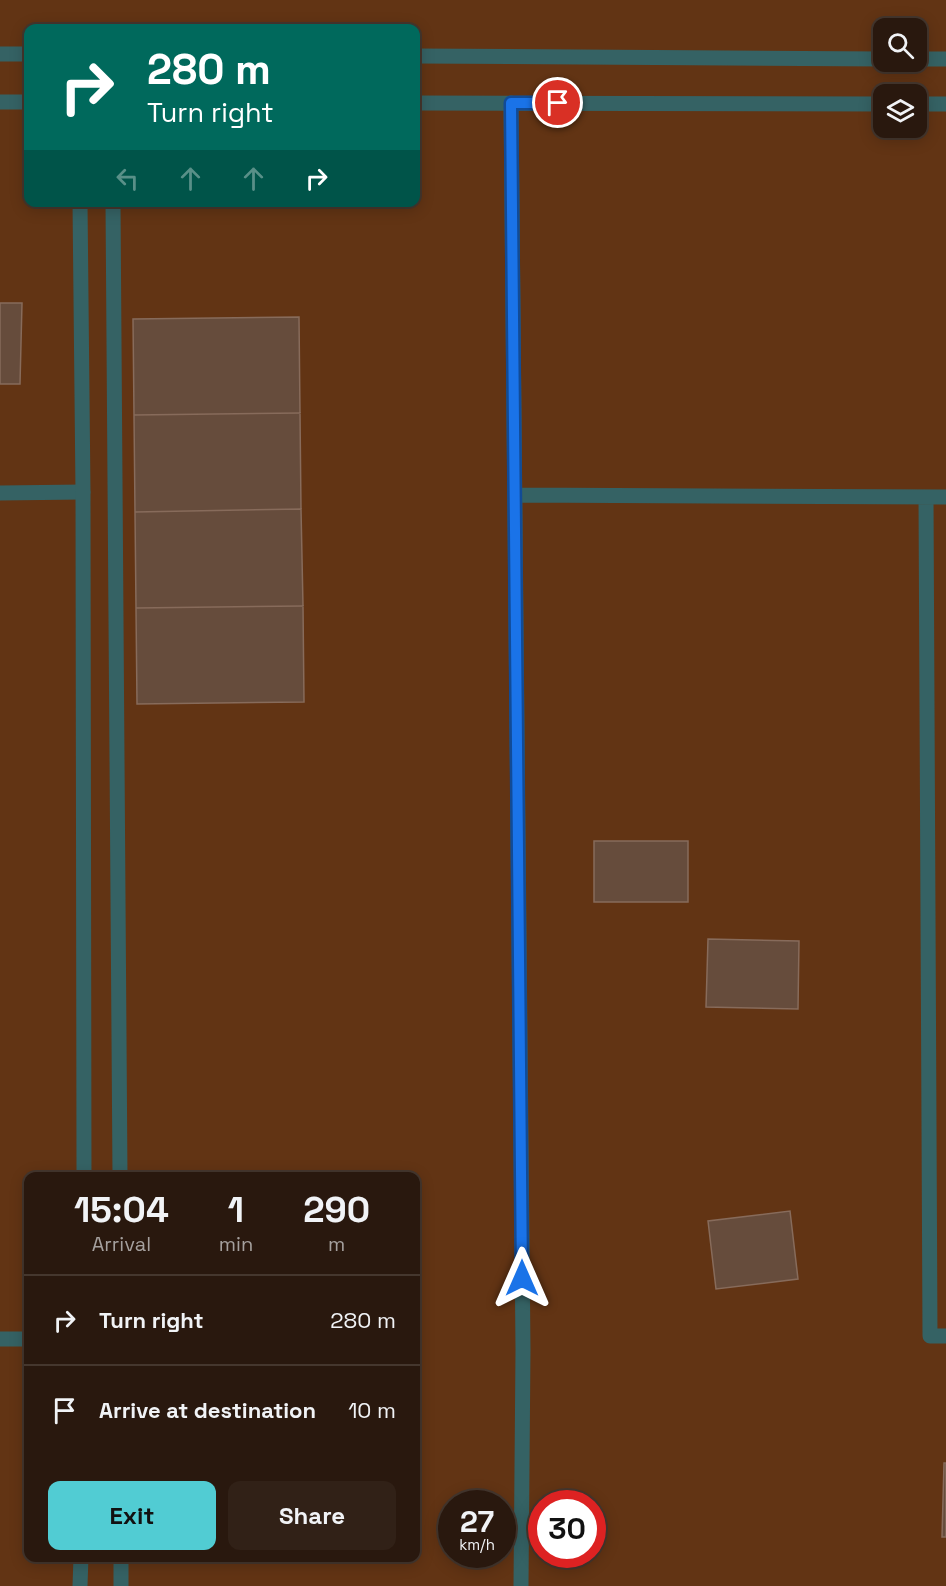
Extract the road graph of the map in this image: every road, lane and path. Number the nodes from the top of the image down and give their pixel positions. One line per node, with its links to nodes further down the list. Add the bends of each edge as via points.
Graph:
1 (0, 54): 2 (street)
2 (24, 54)
3 (420, 56): 4 (street)
4 (873, 59)
5 (927, 59): 6 (street)
6 (946, 59)
7 (0, 102): 8 (street)
8 (24, 102)
9 (420, 103): 10 (street)
10 (511, 103): 11 (street); 18 (street)
11 (873, 104)
12 (927, 104): 13 (street)
13 (946, 104)
14 (80, 207): 16 (street)
15 (113, 207): 22 (street)
16 (83, 492): 17 (street); 21 (street)
17 (0, 493)
18 (515, 495): 19 (street); 30 (street, via 523,1349)
19 (926, 497): 20 (street); 23 (street, via 930,1336)
20 (946, 498)
21 (84, 1172)
22 (120, 1172)
23 (946, 1336)
24 (0, 1339): 25 (street)
25 (24, 1339)
26 (81, 1562): 28 (street)
27 (121, 1562): 29 (street)
28 (80, 1586)
29 (121, 1586)
30 (521, 1586)

